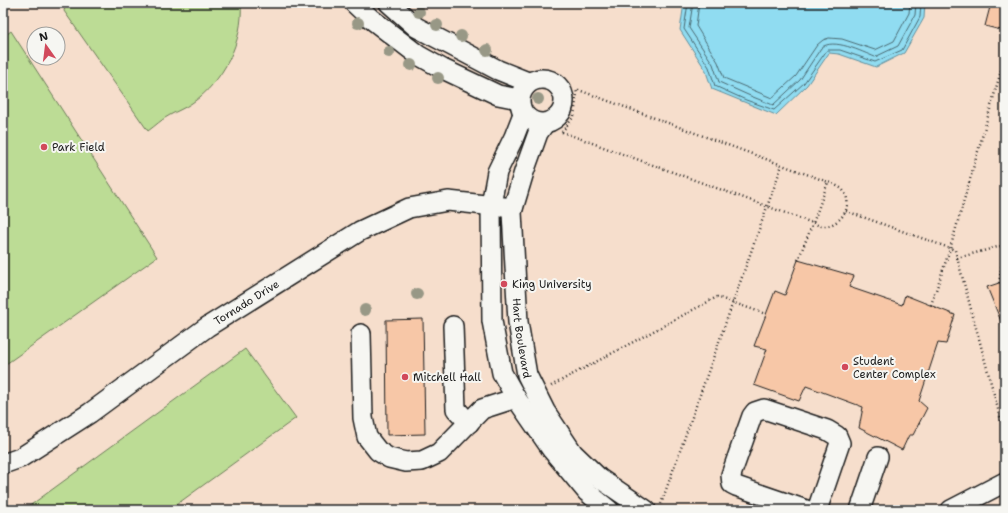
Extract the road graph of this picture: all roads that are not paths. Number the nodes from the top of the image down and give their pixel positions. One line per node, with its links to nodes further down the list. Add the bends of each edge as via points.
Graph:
1 (354, 3): 4 (street, via 418,55)
2 (388, 3): 3 (street, via 416,27 498,70)
3 (528, 82): 4 (street, Hart Boulevard, via 524,87); 5 (street, Hart Boulevard, via 543,78 550,80 561,89 564,96 562,111 558,117)
4 (521, 106): 5 (street, via 532,122); 6 (street, Hart Boulevard, via 514,137 497,172)
5 (545, 123): 7 (street, Hart Boulevard, via 538,134)
6 (491, 206): 7 (street, Tornado Drive); 10 (street, Hart Boulevard, via 492,321 502,373); 13 (street, Tornado Drive, via 448,201 409,208 360,231 207,327 90,413 20,458)
7 (513, 208): 16 (street, Hart Boulevard, via 518,322 527,375 545,411 573,454 599,478)
8 (453, 326): 11 (street, via 456,409)
9 (361, 334): 11 (street, via 363,418 367,437 378,450 389,458 406,462 422,461 439,453)
10 (516, 398): 11 (street, via 482,409); 15 (street, Hart Boulevard, via 552,450 586,492)
11 (469, 423)
12 (878, 457): 19 (street)
13 (3, 464)
14 (1005, 482): 20 (street)
15 (609, 510)
16 (646, 510)
17 (806, 510): 18 (street, via 732,484 730,475 755,412 764,409 827,430 837,436 840,443)
18 (817, 510)
19 (860, 510)
20 (951, 510)

